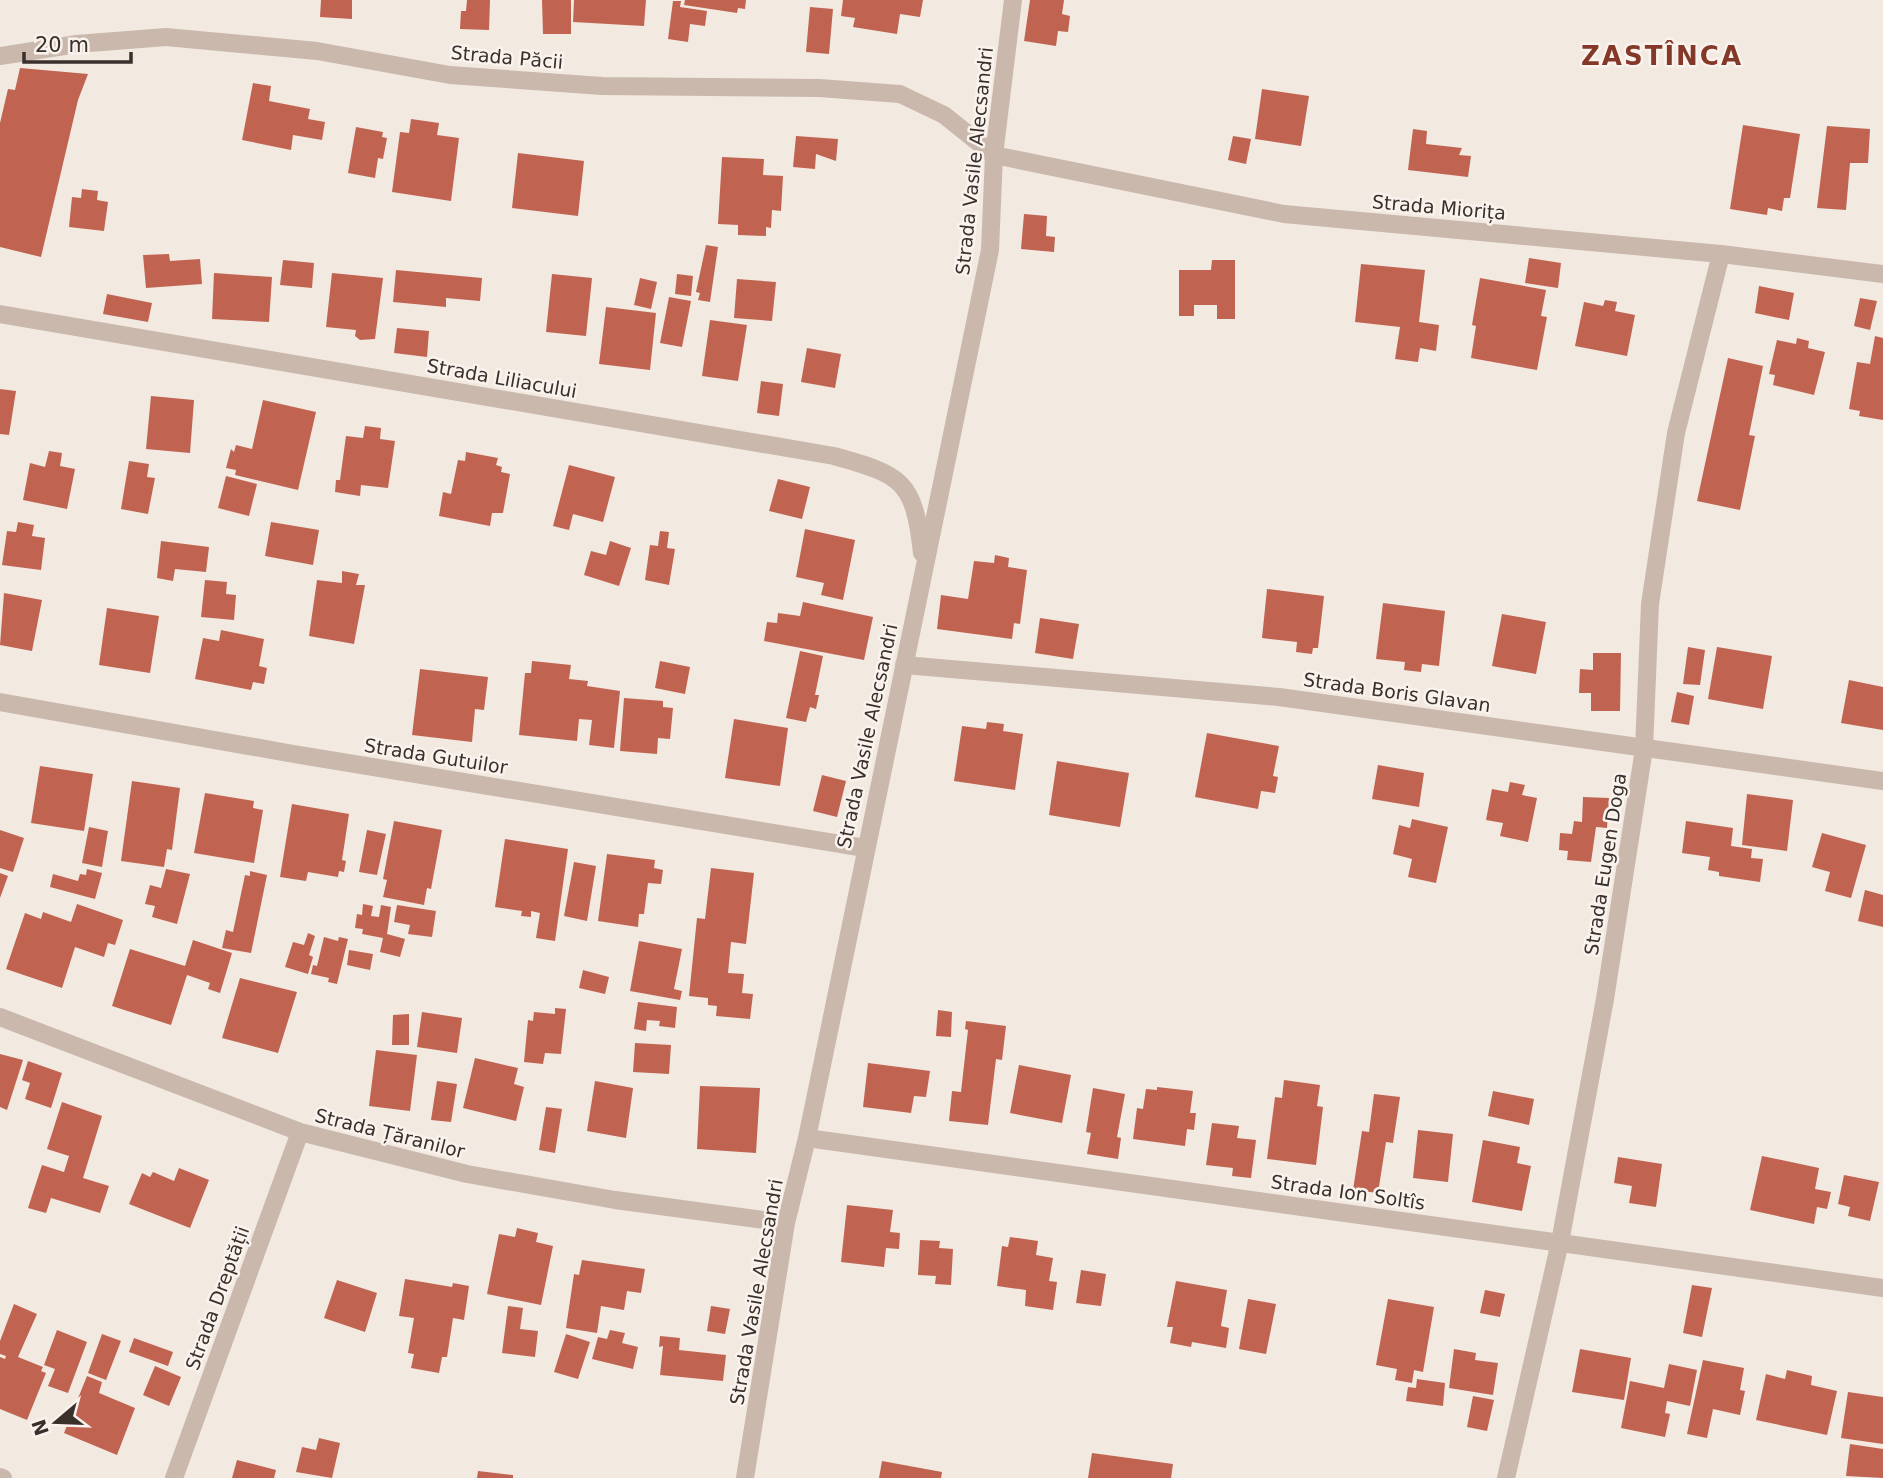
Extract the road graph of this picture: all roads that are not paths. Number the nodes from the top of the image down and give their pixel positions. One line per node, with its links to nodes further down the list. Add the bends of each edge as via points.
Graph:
1 (1013, 0): 3 (street, Strada Vasile Alecsandri)
2 (0, 56): 3 (street, Strada Păcii, via 166,37 317,51 450,75 603,86 819,88 900,94 944,115)
3 (995, 155): 4 (street, Strada Miorița, via 1284,214); 7 (street, Strada Vasile Alecsandri, via 990,250)
4 (1720, 254): 5 (street, Strada Miorița); 10 (street, Strada Eugen Doga, via 1674,446 1650,604)
5 (1883, 274)
6 (0, 314): 7 (street, Strada Liliacului, via 834,456 877,468 904,486 918,516)
7 (924, 570): 8 (street, Strada Vasile Alecsandri)
8 (904, 665): 10 (street, Strada Boris Glavan, via 1279,696); 12 (street, Strada Vasile Alecsandri)
9 (0, 702): 12 (street, Strada Gutuilor)
10 (1644, 749): 11 (street, Strada Boris Glavan); 17 (street, Strada Eugen Doga, via 1605,999)
11 (1883, 781)
12 (865, 848): 15 (street, Strada Vasile Alecsandri)
13 (0, 1017): 14 (street, Strada Țăranilor)
14 (300, 1132): 16 (street, Strada Țăranilor, via 467,1174); 19 (street, Strada Dreptății)
15 (807, 1138): 16 (street, Strada Vasile Alecsandri); 17 (street, Strada Ion Soltîs)
16 (786, 1223): 20 (street, Strada Vasile Alecsandri)
17 (1560, 1242): 18 (street, Strada Ion Soltîs); 21 (street, Strada Eugen Doga)
18 (1883, 1288)
19 (174, 1478)
20 (746, 1478)
21 (1506, 1478)

